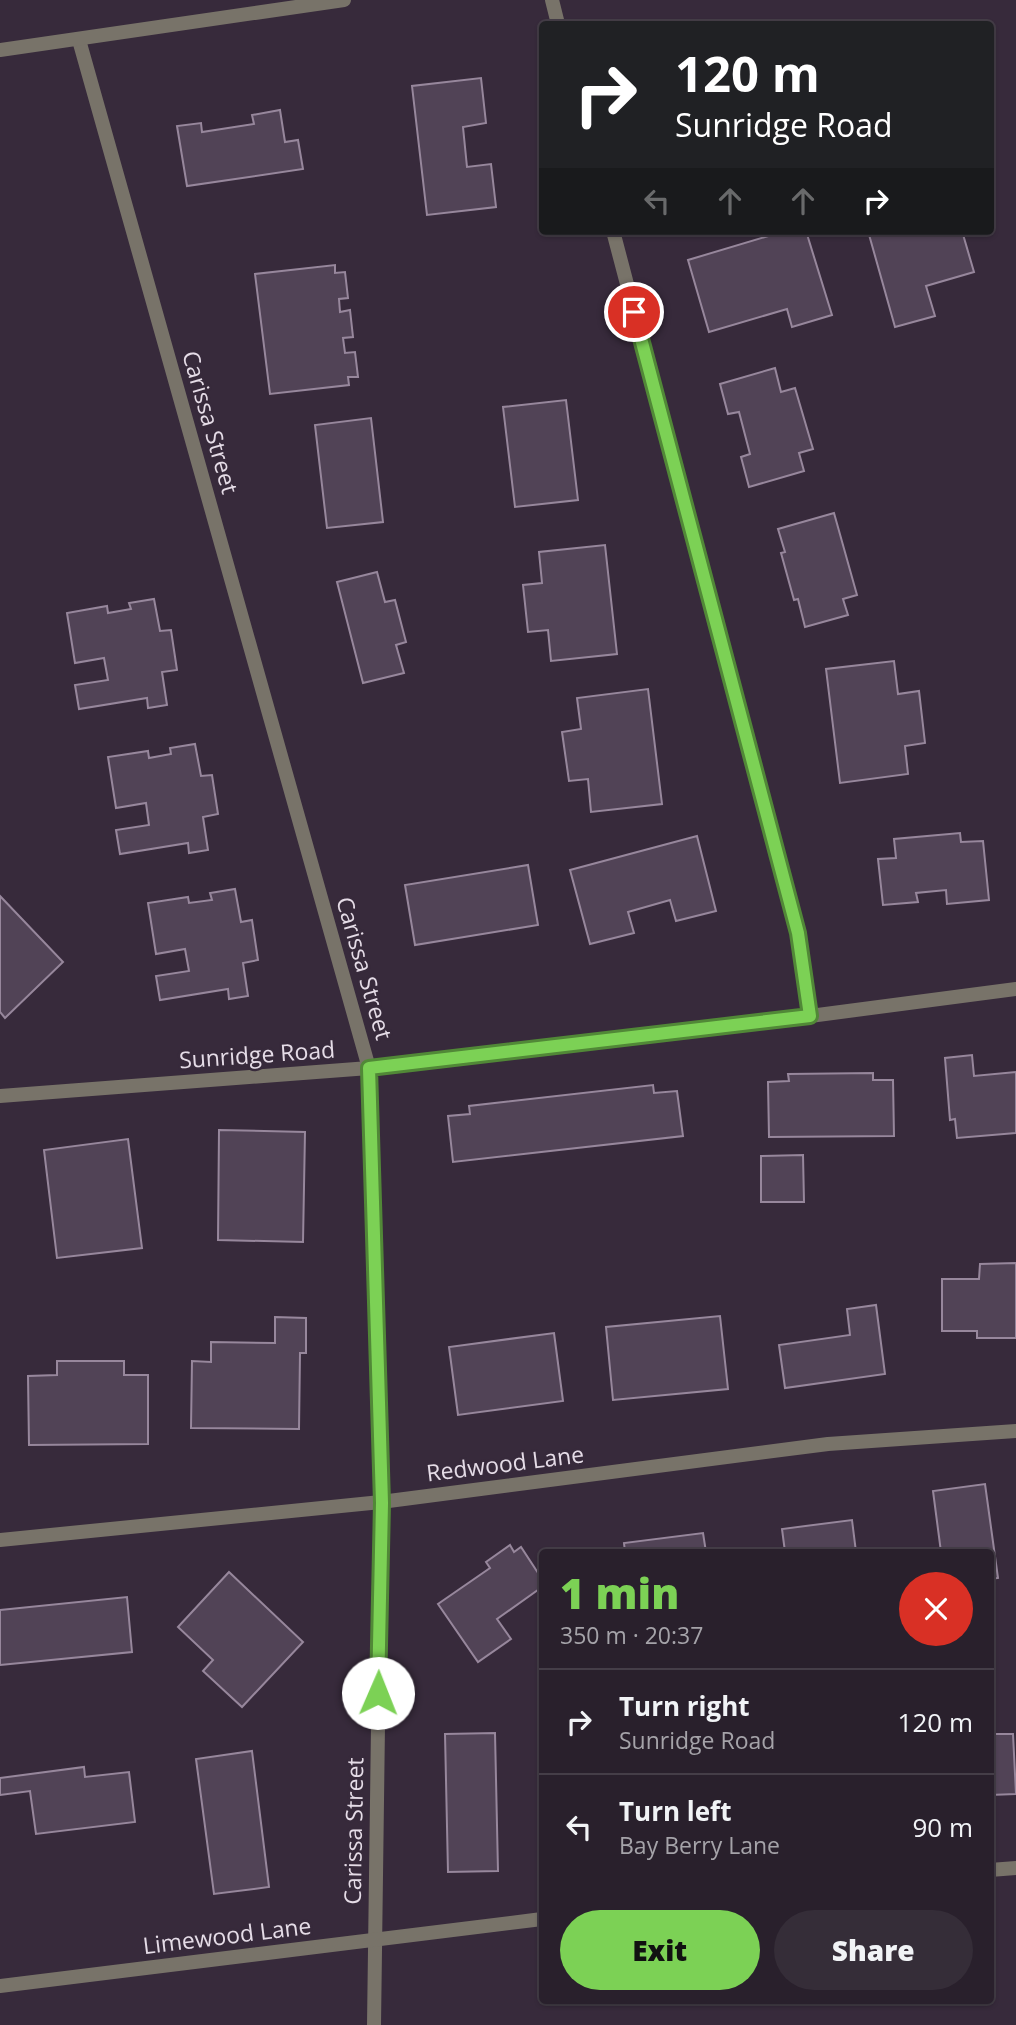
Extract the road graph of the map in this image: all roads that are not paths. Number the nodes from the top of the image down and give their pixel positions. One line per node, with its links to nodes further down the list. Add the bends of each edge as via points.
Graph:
1 (344, 0): 4 (street)
2 (552, 0): 3 (street)
3 (557, 21)
4 (79, 40): 5 (street); 9 (street, Carissa Street)
5 (0, 51)
6 (614, 235): 8 (street, via 798,933)
7 (1016, 989): 8 (street, Sunridge Road)
8 (810, 1016): 9 (street, Sunridge Road)
9 (369, 1068): 10 (street, Sunridge Road); 12 (street, Carissa Street)
10 (0, 1096)
11 (1016, 1431): 12 (street, Redwood Lane, via 828,1444)
12 (382, 1503): 13 (street, Redwood Lane); 17 (street, Carissa Street)
13 (0, 1540)
14 (1016, 1868): 15 (street)
15 (994, 1870)
16 (539, 1919): 17 (street, Limewood Lane)
17 (374, 1939): 18 (street, Limewood Lane); 19 (street, Carissa Street)
18 (0, 1986)
19 (374, 2025)

